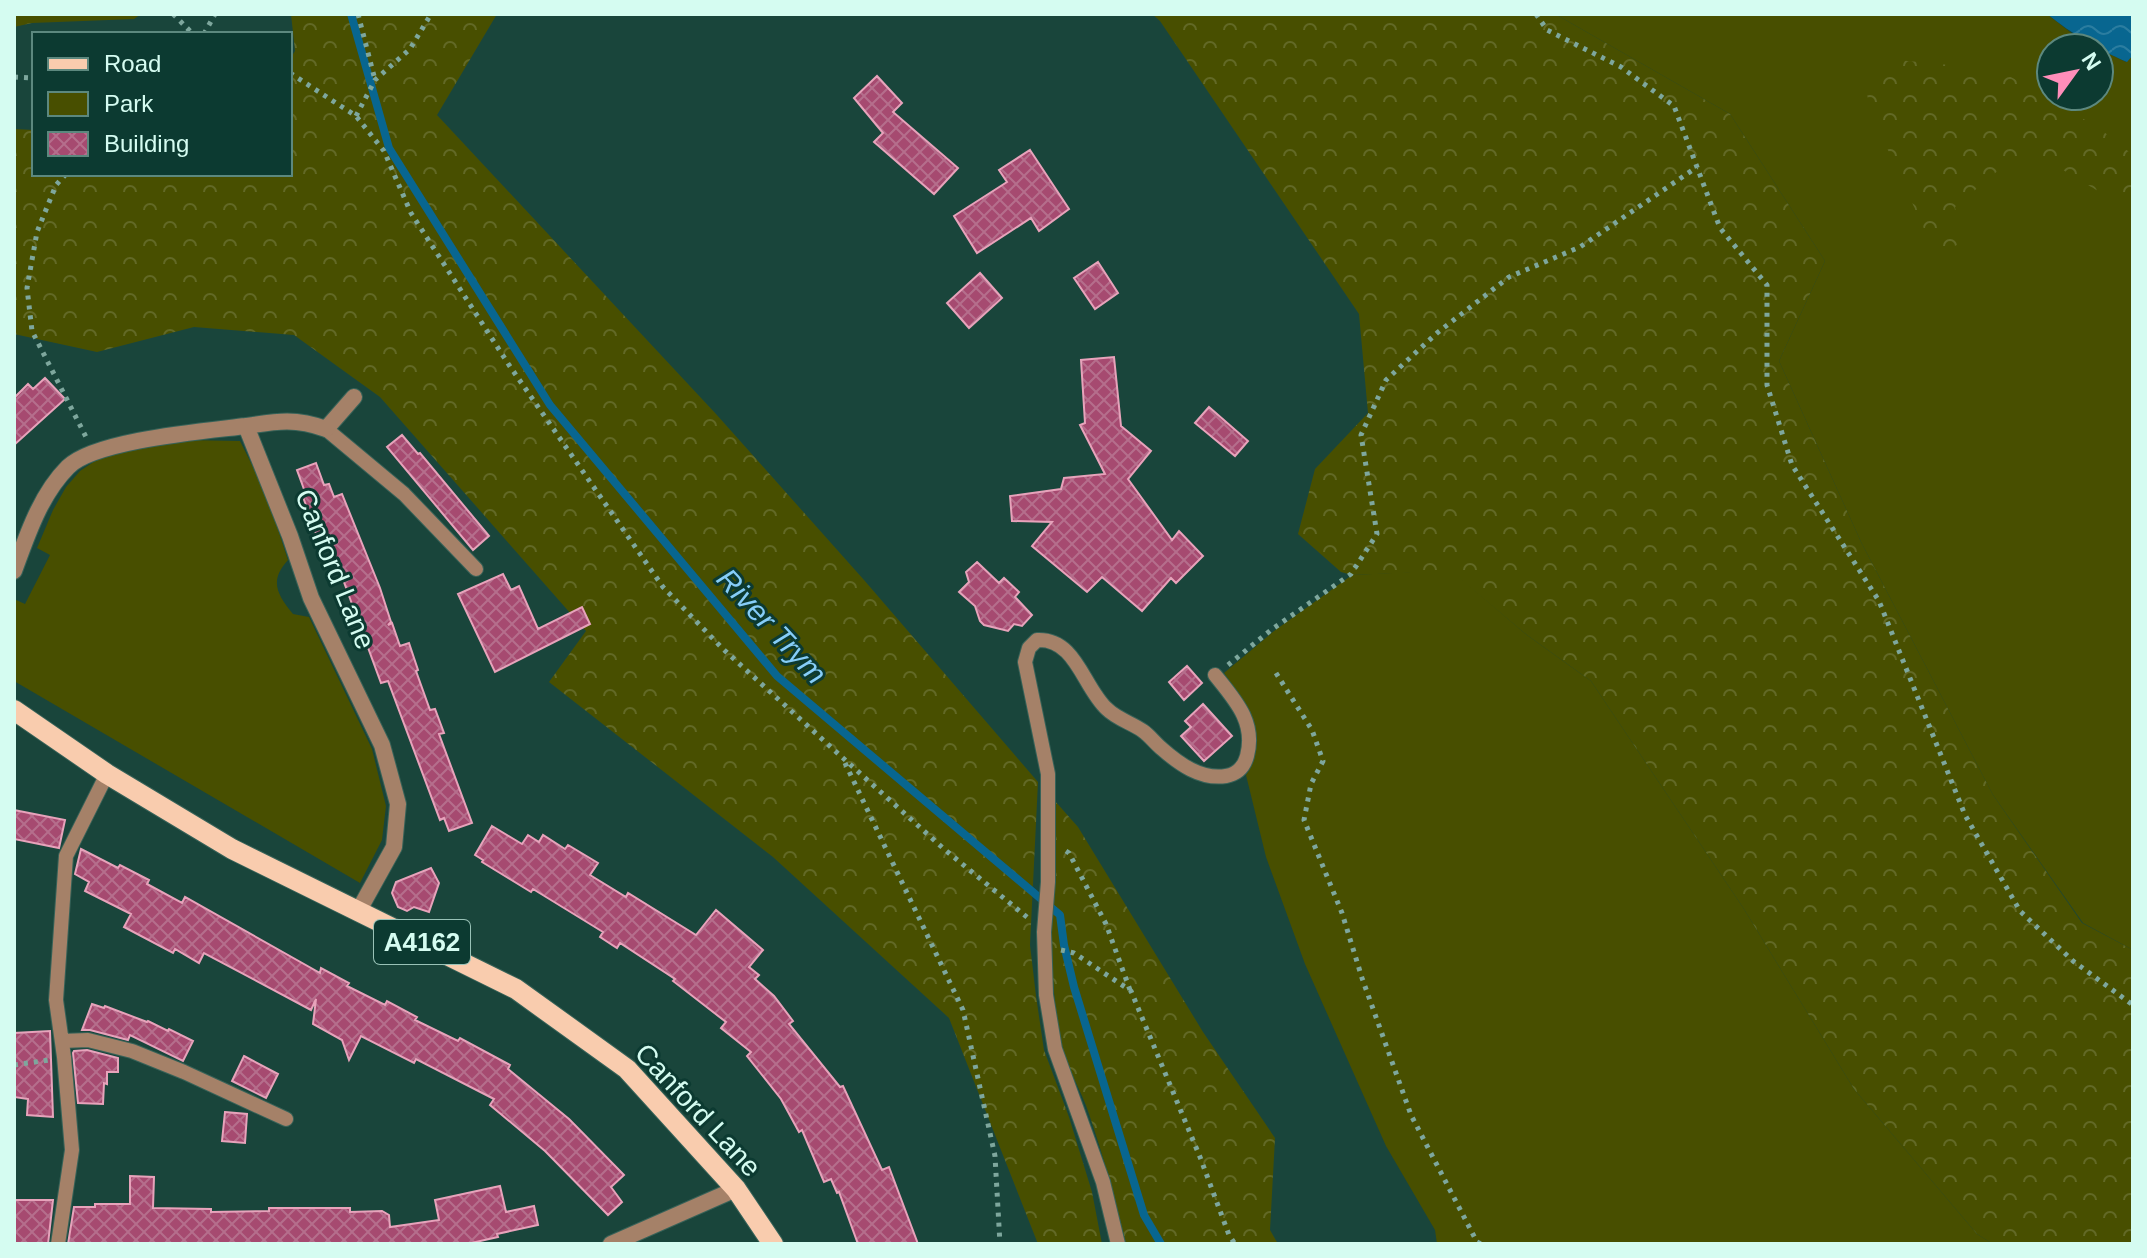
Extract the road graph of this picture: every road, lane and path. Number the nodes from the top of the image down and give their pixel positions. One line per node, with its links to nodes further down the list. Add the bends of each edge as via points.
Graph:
1 (173, 14): 6 (path)
2 (215, 14): 7 (path)
3 (358, 14): 9 (path)
4 (431, 14): 9 (path, via 410,49)
5 (1536, 14): 11 (path, via 1547,30 1621,67 1674,106)
6 (191, 32)
7 (205, 32)
8 (292, 74): 10 (path)
9 (375, 80): 10 (path)
10 (356, 116): 22 (path, via 384,151 411,213 509,365 663,587)
11 (1697, 167): 20 (path, via 1580,247 1509,277 1386,380 1361,435 1377,534 1351,574); 29 (path, via 1720,228 1767,285 1767,385 1792,465 1879,601 1965,815 2020,911 2073,961)
12 (64, 176): 16 (path, via 37,232 27,288 32,331)
13 (354, 397): 15 (street)
14 (246, 426): 15 (street, via 296,420); 16 (street); 25 (street, Canford Lane, via 311,598 382,745 398,804 394,847)
15 (326, 429): 17 (lane, via 404,494)
16 (94, 452): 18 (street, via 68,466 54,484)
17 (476, 569)
18 (14, 571)
19 (1276, 673): 35 (path, via 1312,730 1323,761 1311,784 1304,820 1342,913 1411,1115)
20 (1215, 675): 24 (lane, via 1243,710 1250,734 1245,762 1227,776 1186,768 1144,732 1107,710 1076,661 1056,642 1037,640 1029,648 1025,662 1048,774)
21 (14, 710): 23 (main road, Canford Lane / A4162)
22 (843, 758): 26 (path); 39 (path, via 963,1010 995,1156)
23 (107, 774): 25 (main road, Canford Lane / A4162, via 232,849); 30 (lane, via 66,856 56,1000)
24 (1048, 843): 26 (lane); 28 (path, via 1069,853 1106,924)
25 (359, 910): 34 (main road, Canford Lane / A4162, via 516,989 627,1069)
26 (1044, 932): 40 (lane, via 1055,1049 1103,1182)
27 (1074, 953): 28 (path)
28 (1131, 991): 41 (path)
29 (2133, 1005)
30 (62, 1041): 31 (lane); 33 (lane, via 88,1040 132,1051)
31 (64, 1057): 32 (path); 36 (lane, via 72,1150)
32 (14, 1065)
33 (286, 1119)
34 (736, 1189): 37 (street); 38 (main road, Canford Lane / A4162)
35 (1478, 1243)
36 (58, 1244)
37 (611, 1244)
38 (773, 1244)
39 (1000, 1244)
40 (1118, 1244)
41 (1235, 1244)

